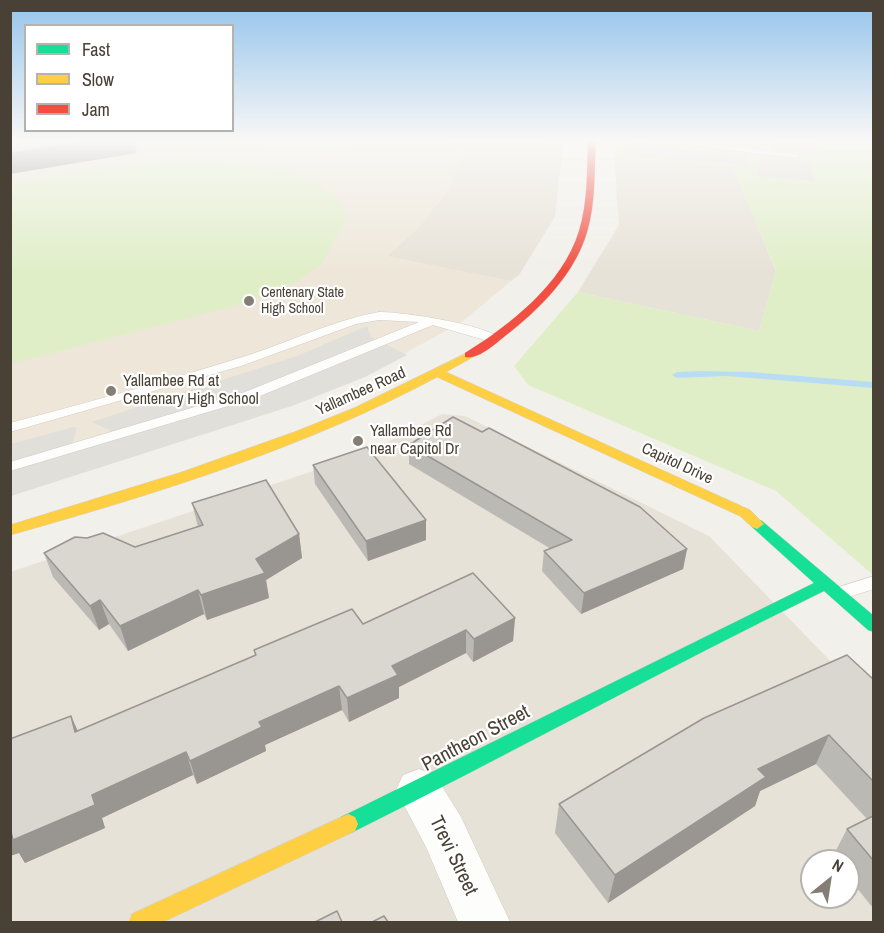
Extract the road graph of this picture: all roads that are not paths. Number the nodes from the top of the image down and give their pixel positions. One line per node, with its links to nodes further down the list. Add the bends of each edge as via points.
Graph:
1 (589, 184): 3 (main road, Yallambee Road, via 587,221 578,248 563,273)
2 (430, 322): 3 (lane); 5 (lane, via 382,316 363,319 235,364); 6 (lane, via 250,395)
3 (495, 339): 4 (main road, Yallambee Road)
4 (439, 374): 7 (main road, Yallambee Road, via 282,445); 9 (main road, Capitol Drive, via 745,513)
5 (10, 428)
6 (10, 467)
7 (10, 530)
8 (873, 582): 9 (lane)
9 (833, 589): 10 (main road, Capitol Drive); 11 (main road, Pantheon Street, via 736,625)
10 (873, 626)
11 (419, 790): 12 (main road, Pantheon Street); 13 (street, Trevi Street, via 444,833)
12 (140, 922)
13 (484, 922)

